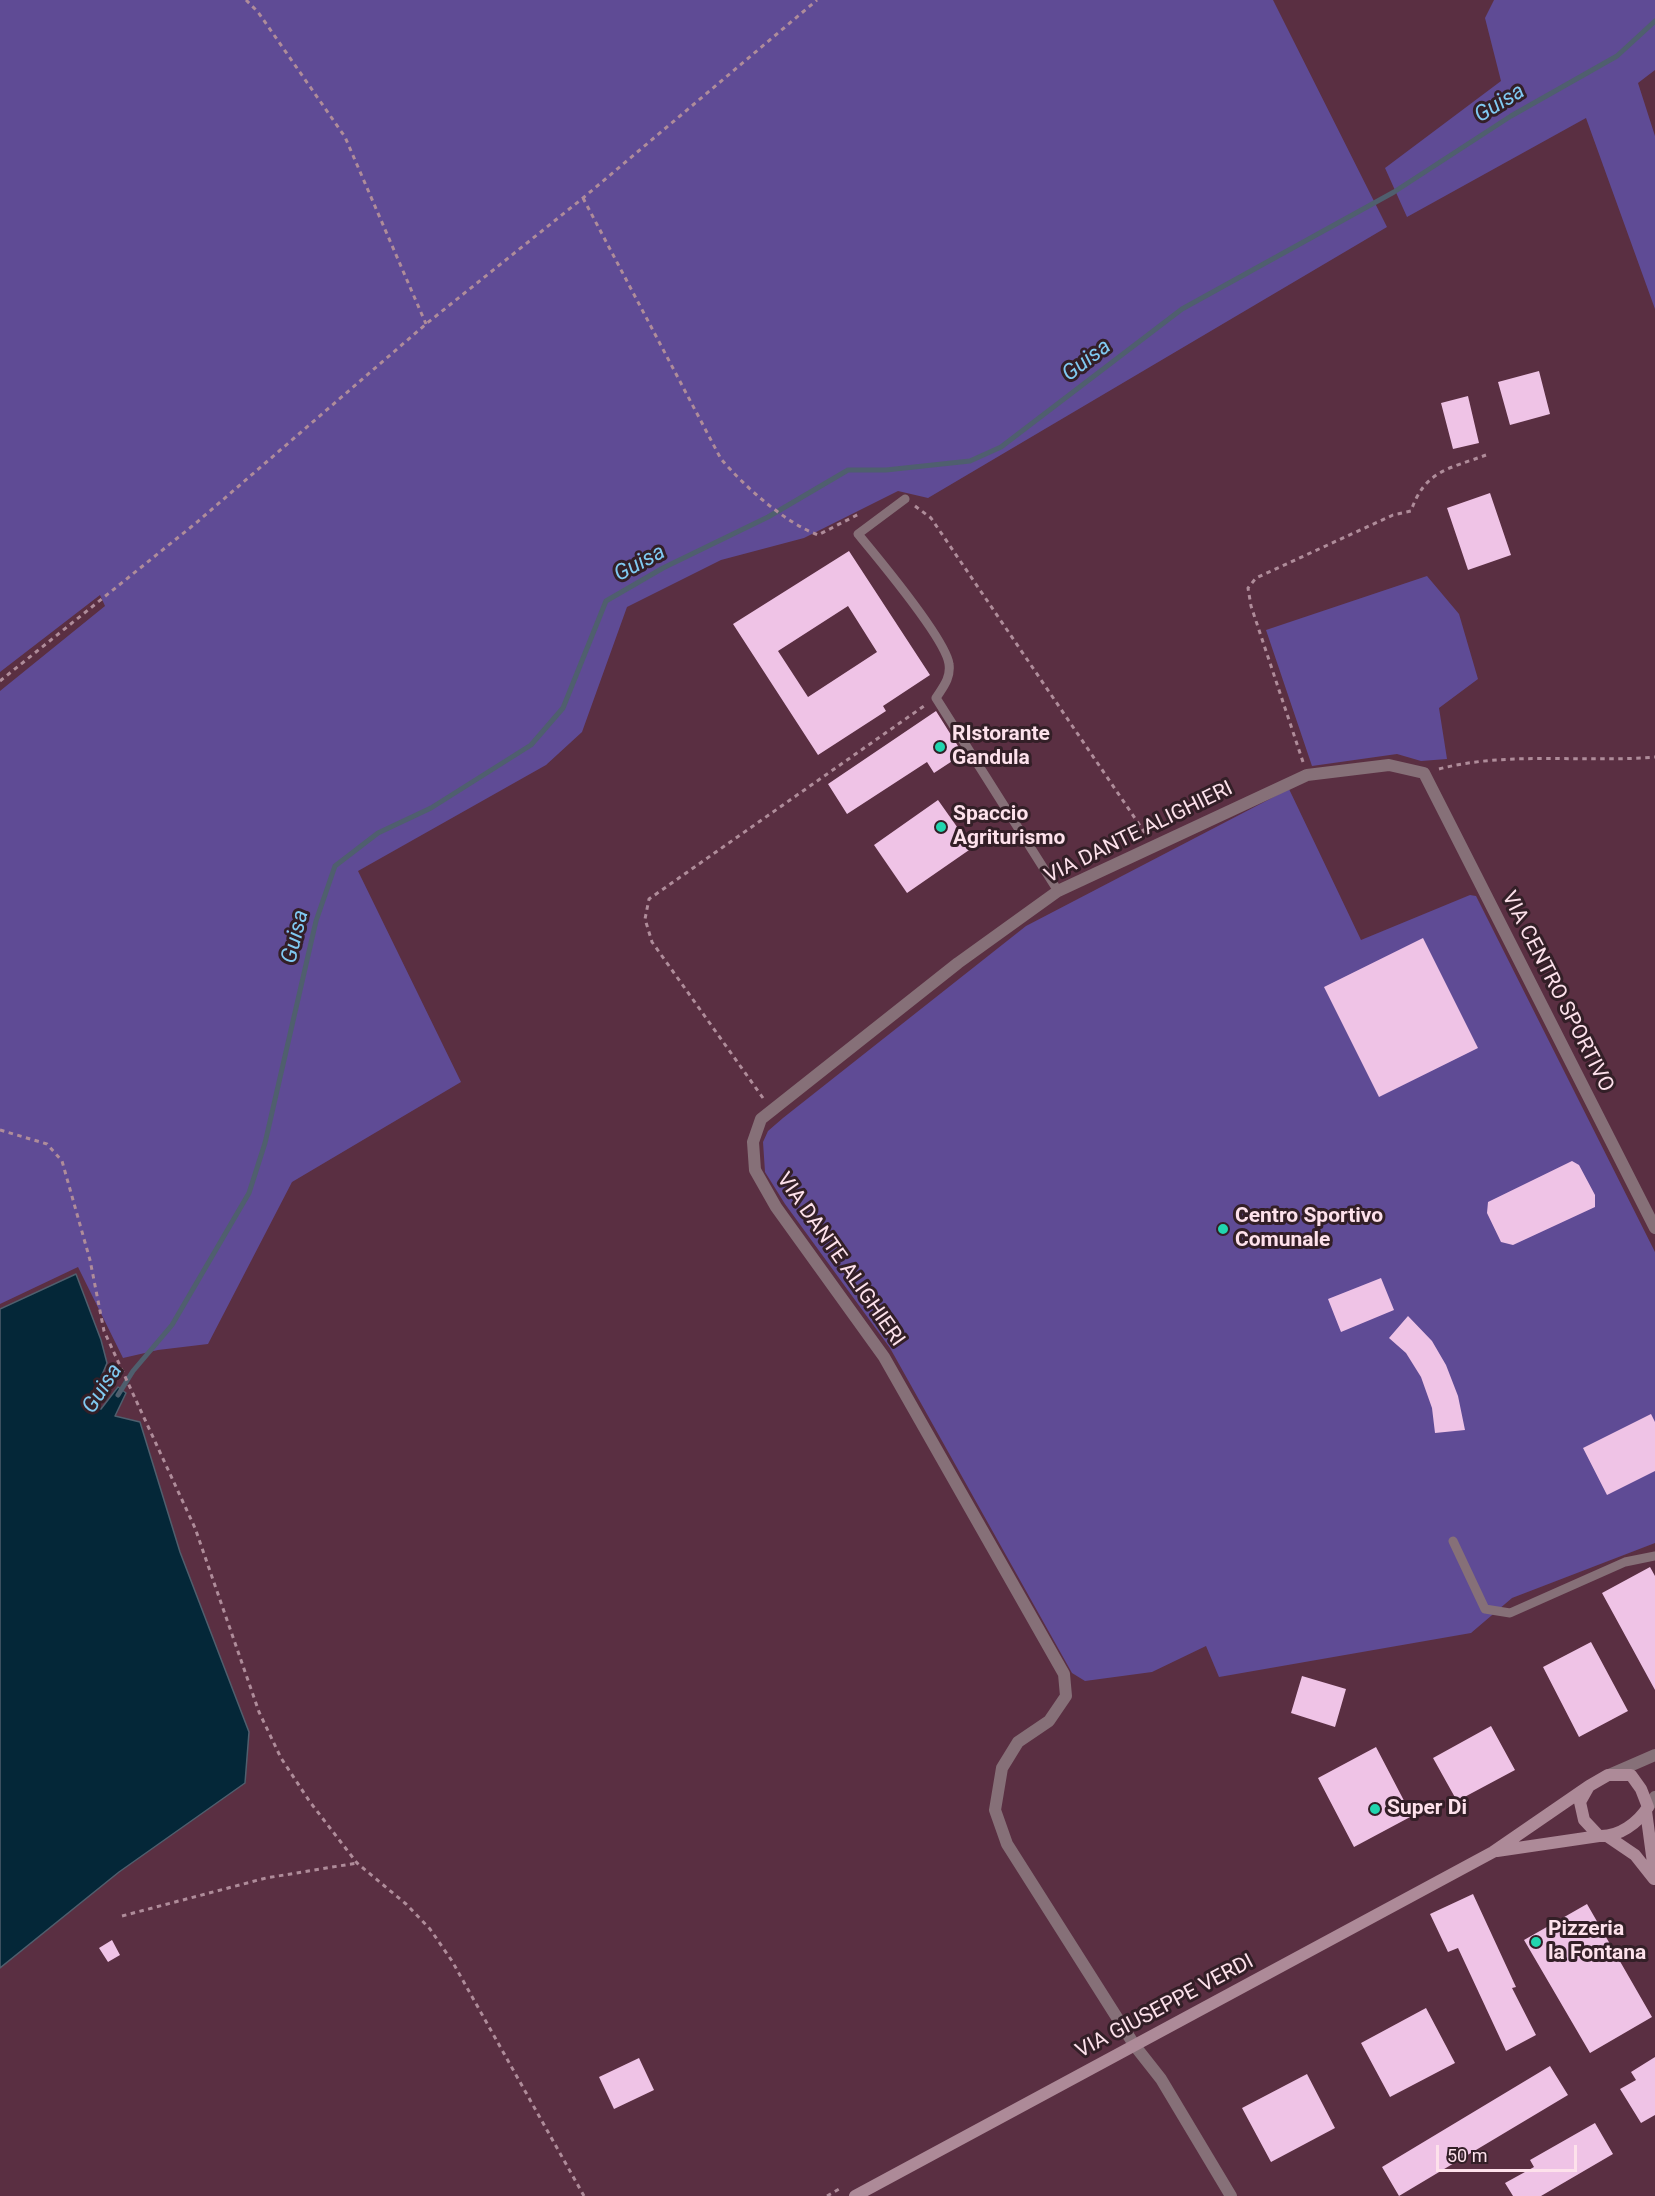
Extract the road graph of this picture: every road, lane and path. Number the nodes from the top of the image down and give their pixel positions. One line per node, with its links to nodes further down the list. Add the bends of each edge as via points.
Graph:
1 (246, 0): 4 (path, via 345,137)
2 (817, 0): 3 (path)
3 (583, 198): 4 (path); 7 (path, via 721,459 738,479 804,530 818,535)
4 (426, 324): 8 (path, via 196,522)
5 (1486, 455): 12 (path, via 1429,477 1417,493 1411,511 1393,515 1256,578 1248,588)
6 (905, 499): 9 (lane, via 858,534 894,577 949,662 949,678); 13 (path, via 931,518)
7 (866, 510)
8 (0, 681)
9 (936, 698): 14 (lane); 15 (path, via 649,899 645,919 652,942)
10 (1655, 757): 11 (path, via 1498,761)
11 (1424, 773): 12 (street, VIA DANTE ALIGHIERI, via 1389,765); 17 (street, VIA CENTRO SPORTIVO)
12 (1307, 775): 13 (street, VIA DANTE ALIGHIERI)
13 (1154, 847): 14 (street, VIA DANTE ALIGHIERI)
14 (1058, 891): 15 (street, VIA DANTE ALIGHIERI, via 958,963)
15 (771, 1109): 29 (street, VIA DANTE ALIGHIERI, via 761,1119 753,1143 754,1170 776,1207 884,1357 1064,1674 1066,1696 1049,1721 1018,1742 1002,1768 995,1810 1007,1844)
16 (1, 1132): 26 (path, via 47,1144 62,1161 90,1260 104,1331 195,1528 259,1712 304,1794)
17 (1655, 1228)
18 (1453, 1541): 19 (lane, via 1485,1609 1510,1613 1625,1562)
19 (1655, 1556)
20 (1655, 1755): 21 (street)
21 (1608, 1775): 22 (street); 23 (street, via 1631,1775)
22 (1589, 1786): 24 (street, via 1580,1802 1584,1820); 25 (street, VIA GIUSEPPE VERDI)
23 (1650, 1805): 24 (street, via 1629,1827); 27 (street)
24 (1603, 1836): 25 (street, VIA GIUSEPPE VERDI); 27 (street, via 1635,1855)
25 (1493, 1852): 29 (street, VIA GIUSEPPE VERDI)
26 (357, 1863): 28 (path, via 266,1878); 30 (path, via 406,1904 452,1961)
27 (1655, 1879)
28 (122, 1916)
29 (1135, 2046): 31 (street, VIA GIUSEPPE VERDI); 32 (street, VIA DANTE ALIGHIERI, via 1161,2079)
30 (584, 2196)
31 (855, 2196)
32 (1231, 2196)

